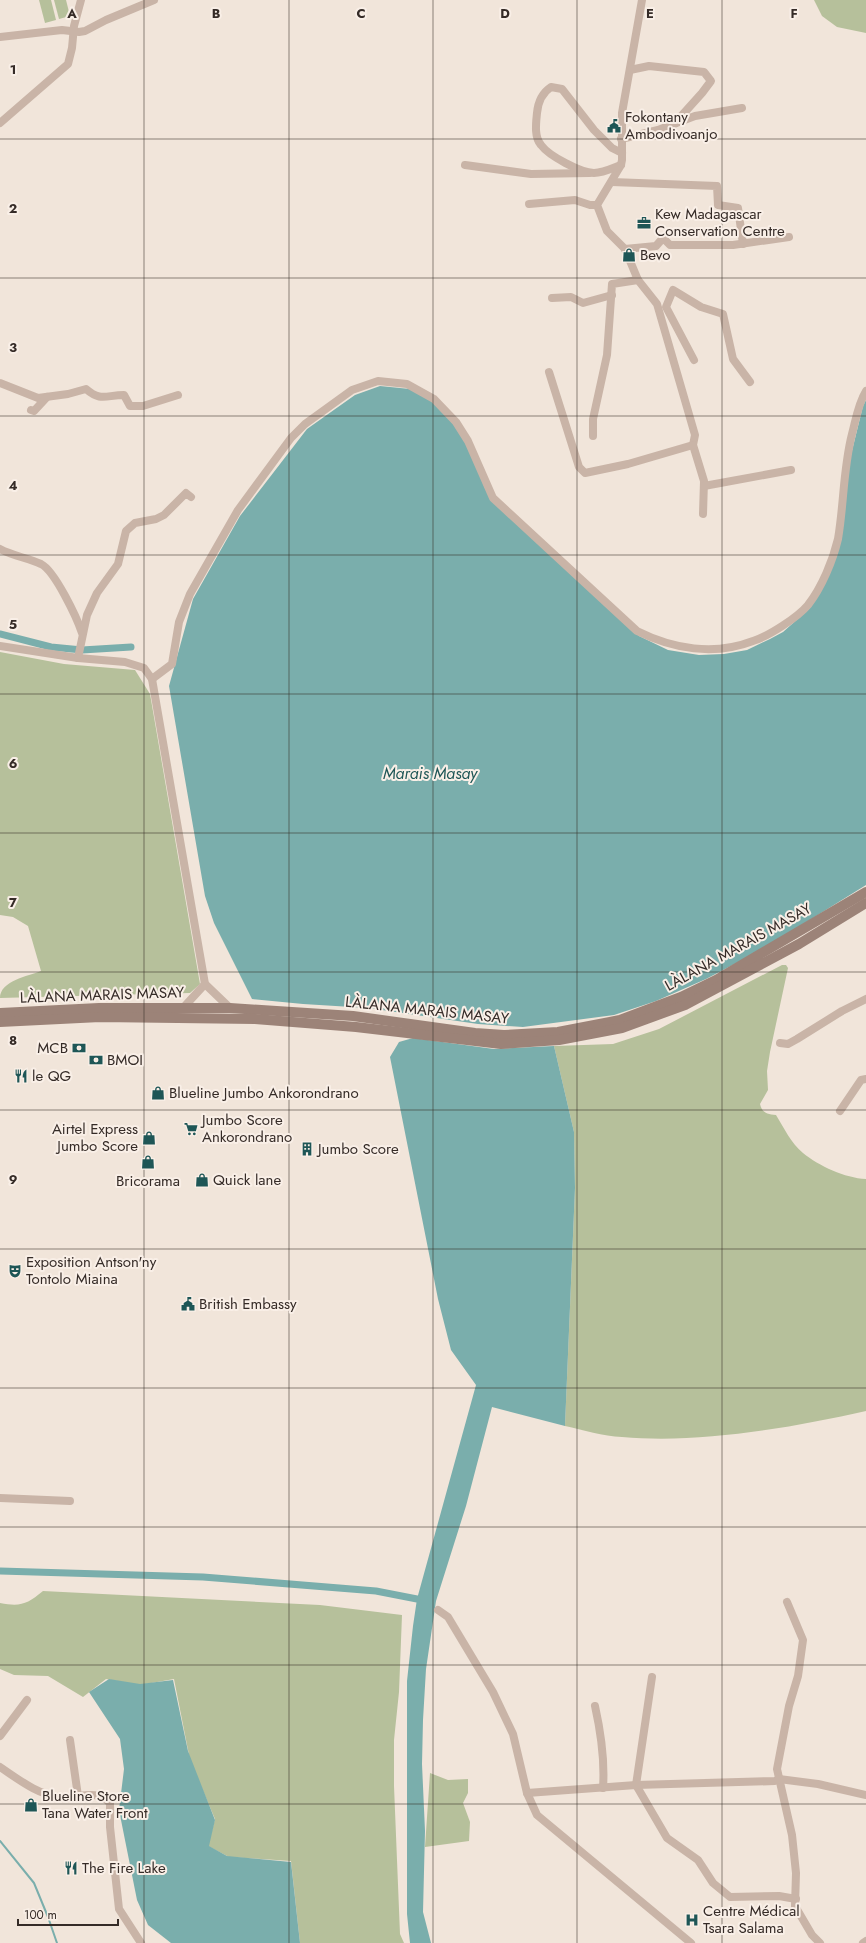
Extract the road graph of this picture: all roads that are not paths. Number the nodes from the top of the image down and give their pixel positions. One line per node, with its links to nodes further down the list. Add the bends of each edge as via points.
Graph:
1 (82, 0): 4 (street)
2 (154, 0): 4 (street, via 85,31)
3 (642, 0): 6 (street)
4 (73, 32): 5 (street, via 62,30); 9 (street, via 68,64)
5 (0, 37)
6 (630, 70): 8 (street, via 649,66 704,72 710,80 702,93); 10 (street, via 622,113)
7 (742, 108): 8 (street)
8 (674, 122): 10 (street, via 658,130)
9 (0, 123)
10 (621, 139): 11 (street)
11 (622, 153): 13 (street); 14 (street, via 612,148 562,89 551,87 546,90 539,103 536,123 540,145 563,163)
12 (464, 165): 14 (street, via 531,174)
13 (621, 166): 14 (street); 15 (street)
14 (594, 173)
15 (612, 182): 17 (street); 19 (street, via 717,186 718,205 738,208)
16 (529, 204): 17 (street, via 575,200 590,206)
17 (597, 205): 20 (street, via 607,231)
18 (789, 237): 19 (street)
19 (743, 244): 20 (street, via 670,245 663,238 656,246)
20 (625, 249): 21 (street)
21 (638, 280): 22 (street, via 612,284); 24 (street)
22 (612, 295): 23 (street, via 583,303 571,297); 34 (street, via 607,355 593,419)
23 (552, 298)
24 (657, 304): 25 (street); 35 (street, via 695,435)
25 (666, 307): 26 (street); 28 (street, via 673,290 701,306 723,314 733,359)
26 (694, 360)
27 (549, 372): 35 (street, via 579,467 585,472 628,464)
28 (750, 382)
29 (0, 383): 32 (street, via 38,398)
30 (866, 391): 44 (street, via 860,400 846,458 838,539 817,591 807,606 781,627 745,645 722,649 681,648 637,631 493,498 468,441 456,422 434,399 408,384 378,381 352,390 305,424 291,438 238,510 190,594 180,622 172,664)
31 (178, 395): 32 (street, via 142,406 130,406 124,395 101,398 95,397 86,389)
32 (47, 397): 33 (street, via 34,411)
33 (31, 410)
34 (593, 436)
35 (693, 446): 37 (street)
36 (791, 470): 37 (street)
37 (704, 486): 39 (street)
38 (191, 497): 41 (street, via 186,493 156,520 141,521 126,531 118,564 96,593)
39 (703, 514)
40 (0, 549): 41 (street, via 42,565 55,578 78,620)
41 (81, 637): 43 (street)
42 (0, 646): 43 (street)
43 (79, 656): 44 (street, via 125,662 144,668)
44 (152, 679): 48 (street)
45 (866, 892): 47 (main road, LÀLANA MARAIS MASAY)
46 (866, 903): 47 (main road, LÀLANA MARAIS MASAY)
47 (796, 940): 54 (main road, LÀLANA MARAIS MASAY, via 685,1005 622,1028 559,1040 501,1044)
48 (205, 984): 50 (street); 51 (street)
49 (866, 999): 55 (street, via 788,1044)
50 (183, 1008): 51 (main road, LÀLANA MARAIS MASAY); 52 (main road, LÀLANA MARAIS MASAY, via 99,1008)
51 (230, 1008): 54 (main road, LÀLANA MARAIS MASAY, via 353,1016)
52 (0, 1013)
53 (0, 1022): 54 (main road, LÀLANA MARAIS MASAY, via 100,1017 255,1019)
54 (446, 1034)
55 (780, 1043)
56 (866, 1079): 57 (street, via 861,1080)
57 (840, 1111)
58 (0, 1498): 59 (street)
59 (70, 1502)
60 (787, 1602): 68 (street, via 803,1640 798,1676 789,1706 777,1769)
61 (438, 1610): 71 (street, via 448,1617 493,1692 513,1734)
62 (652, 1677): 69 (street)
63 (27, 1700): 65 (street)
64 (595, 1706): 70 (street, via 602,1738)
65 (0, 1736)
66 (70, 1740): 72 (street)
67 (0, 1767): 72 (street, via 36,1790 60,1797)
68 (779, 1779): 69 (street); 73 (street, via 818,1784); 74 (street, via 792,1835)
69 (636, 1785): 70 (street); 74 (street, via 667,1838 698,1860 713,1883 730,1897 779,1896)
70 (603, 1788): 71 (street)
71 (527, 1793): 77 (street, via 537,1815)
72 (78, 1796): 76 (street, via 97,1795 110,1803 110,1828 119,1909)
73 (866, 1796)
74 (796, 1899): 78 (street, via 796,1906 812,1936)
75 (866, 1941): 79 (street)
76 (141, 1943)
77 (691, 1943)
78 (820, 1943)
79 (863, 1943)

